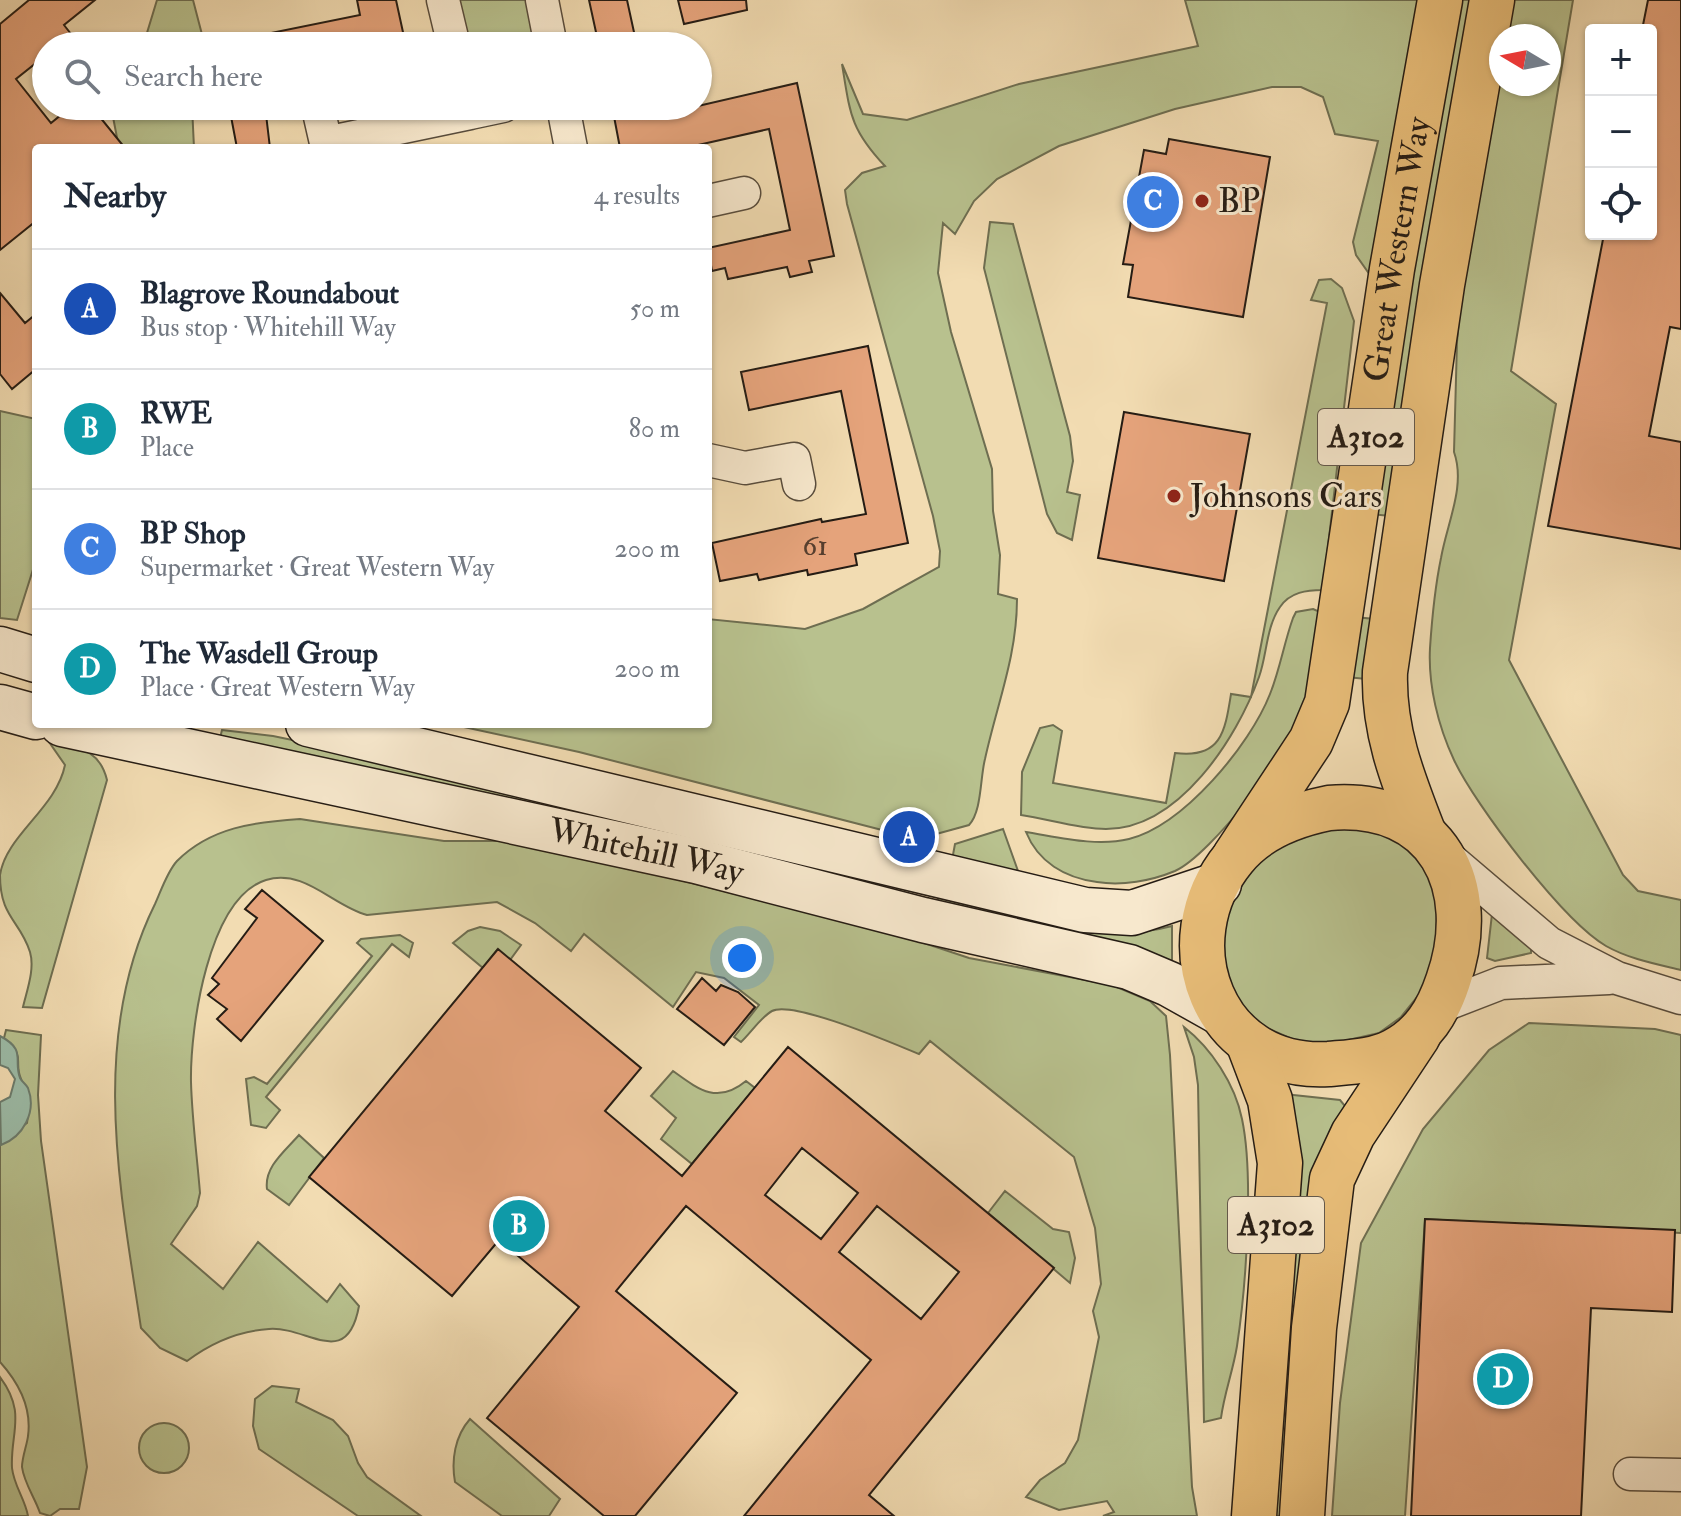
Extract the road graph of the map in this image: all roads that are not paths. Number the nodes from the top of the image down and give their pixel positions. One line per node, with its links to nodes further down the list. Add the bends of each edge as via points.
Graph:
1 (443, 0): 5 (street)
2 (542, 0): 6 (street)
3 (1440, 0): 23 (main road, Great Western Way / A3102, via 1392,269 1327,703 1311,741)
4 (1492, 0): 22 (main road, Great Western Way / A3102, via 1437,317 1385,672 1394,754)
5 (451, 32)
6 (548, 32)
7 (321, 120): 8 (street, via 326,143)
8 (426, 120)
9 (566, 120): 10 (street)
10 (570, 144)
11 (744, 193): 12 (street)
12 (712, 200)
13 (712, 461): 14 (street, via 745,468 794,459)
14 (799, 484)
15 (0, 649): 16 (main road)
16 (32, 659)
17 (0, 707): 18 (main road)
18 (32, 716)
19 (97, 728): 21 (main road, Whitehill Way)
20 (325, 728): 23 (main road, Whitehill Way, via 1085,910 1132,913)
21 (158, 735): 27 (main road, Whitehill Way, via 1129,967 1169,984)
22 (1430, 841): 23 (main road, via 1406,821 1382,812 1329,808 1283,822); 24 (street, via 1549,943); 26 (main road, A3102, via 1452,876 1460,931 1455,961)
23 (1227, 870): 27 (main road, A3102, via 1206,926 1203,965 1206,984)
24 (1617, 978): 25 (street); 26 (street, via 1501,983)
25 (1681, 998)
26 (1430, 1020): 27 (main road, via 1382,1056 1329,1064 1298,1062); 31 (main road, A3102, via 1353,1134 1332,1179 1314,1328)
27 (1234, 1027): 30 (main road, A3102, via 1270,1100 1280,1163)
28 (1630, 1474): 29 (street)
29 (1681, 1475)
30 (1254, 1516)
31 (1302, 1516)

